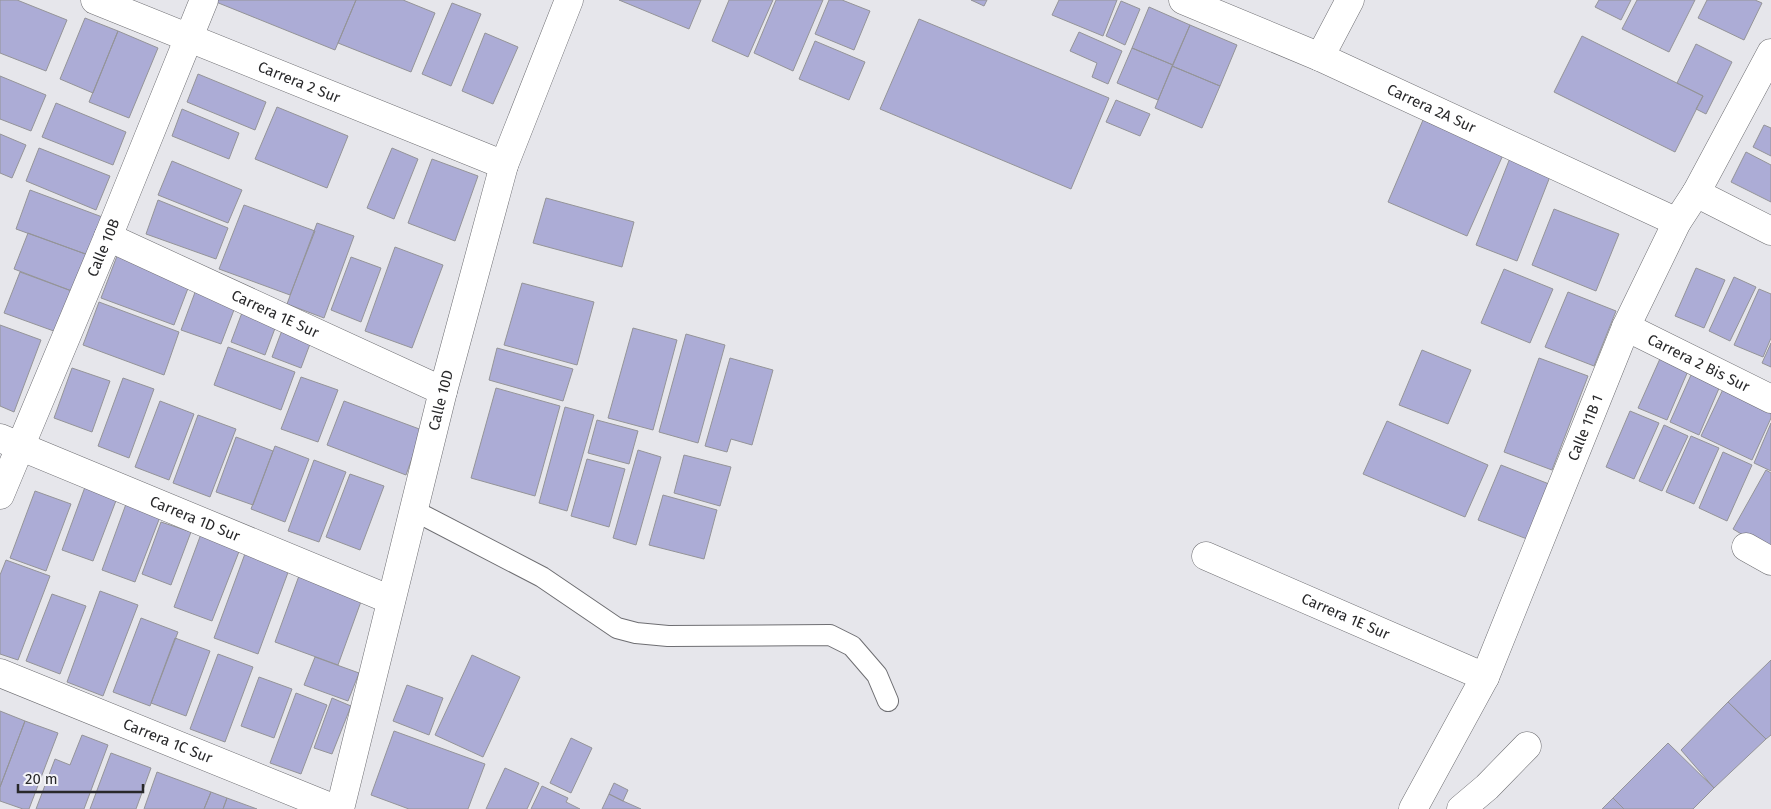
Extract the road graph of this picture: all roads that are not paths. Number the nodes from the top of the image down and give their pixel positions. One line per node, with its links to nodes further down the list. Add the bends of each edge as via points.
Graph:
1 (95, 0): 6 (street, Carrera 2 Sur)
2 (204, 0): 6 (street, Calle 10B)
3 (569, 0): 9 (street, Calle 10D)
4 (1183, 0): 8 (street, Carrera 2A Sur)
5 (1350, 0): 8 (street)
6 (188, 37): 9 (street, Carrera 2 Sur); 13 (street, Calle 10B)
7 (1771, 53): 10 (street, Calle 11B 1)
8 (1320, 57): 11 (street, Carrera 2A Sur)
9 (504, 165): 15 (street, Calle 10D)
10 (1696, 193): 11 (street, Calle 11B 1); 12 (street)
11 (1677, 222): 14 (street, Calle 11B 1)
12 (1771, 231)
13 (108, 237): 15 (street, Carrera 1E Sur); 17 (street, Calle 10B)
14 (1626, 327): 16 (street, Carrera 2 Bis Sur); 25 (street, Calle 11B 1)
15 (443, 391): 19 (street, Calle 10D)
16 (1771, 399)
17 (10, 442): 18 (street, Calle 10B); 23 (street, Carrera 1D Sur)
18 (0, 495)
19 (413, 510): 23 (street, Calle 10D); 26 (lane, via 542,577 617,628 668,636 830,635 852,646 877,675)
20 (1746, 547): 22 (street)
21 (1206, 556): 25 (street, Carrera 1E Sur)
22 (1771, 561)
23 (391, 600): 29 (street, Calle 10D)
24 (0, 673): 28 (street, Carrera 1C Sur)
25 (1485, 677): 30 (street, Calle 11B 1)
26 (888, 701)
27 (1527, 746): 31 (street, via 1487,788)
28 (335, 809)
29 (340, 809)
30 (1413, 809)
31 (1461, 809)

